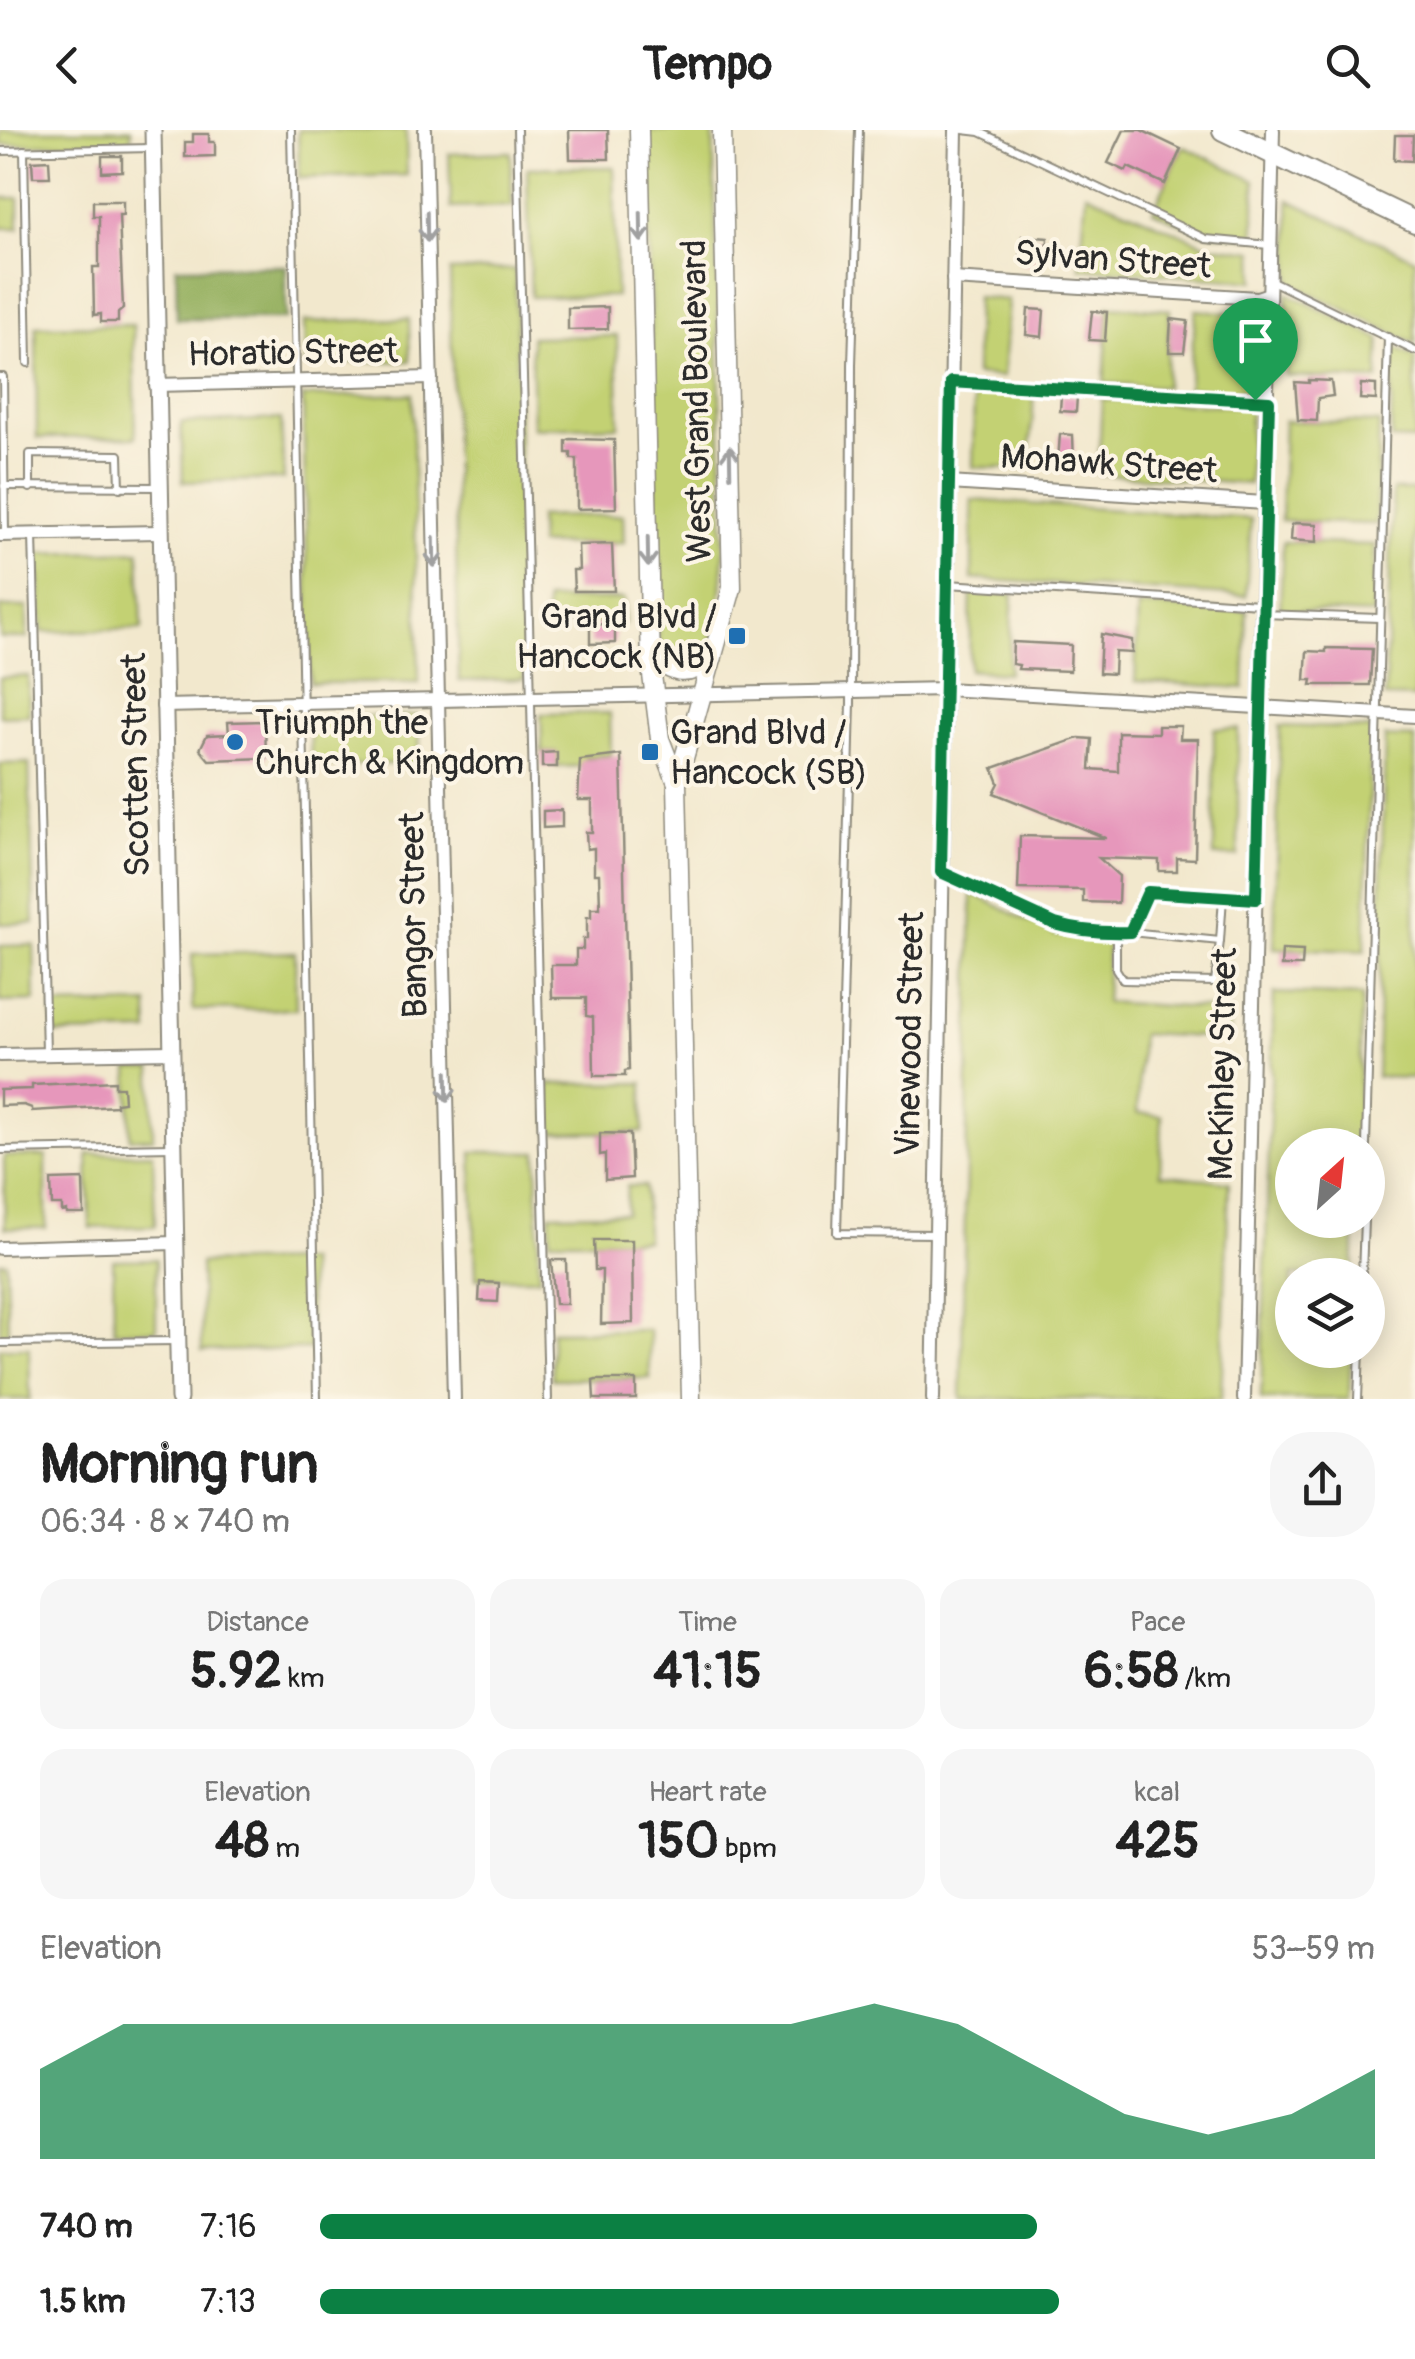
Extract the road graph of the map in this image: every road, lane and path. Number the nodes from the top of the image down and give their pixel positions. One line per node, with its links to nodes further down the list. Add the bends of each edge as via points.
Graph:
1 (152, 130): 11 (street, Scotten Street)
2 (291, 130): 25 (lane)
3 (425, 130): 24 (street, Bangor Street, one-way to 24)
4 (518, 130): 47 (lane)
5 (639, 130): 41 (main road, West Grand Boulevard, one-way to 41)
6 (722, 130): 42 (main road, West Grand Boulevard, one-way to 6, via 733,571)
7 (859, 130): 44 (lane)
8 (959, 130): 16 (lane, via 980,132 1206,239); 17 (street, Vinewood Street)
9 (1223, 130): 14 (main road)
10 (1273, 130): 14 (street, McKinley Street)
11 (152, 148): 12 (lane); 27 (street, Scotten Street)
12 (24, 150): 13 (lane); 22 (lane)
13 (0, 151)
14 (1272, 153): 15 (main road); 16 (street, McKinley Street)
15 (1415, 222)
16 (1270, 246): 18 (street, McKinley Street)
17 (953, 279): 19 (street, Sylvan Street); 26 (street, Vinewood Street)
18 (1269, 279): 19 (street, McKinley Street); 20 (lane)
19 (1269, 294): 28 (street, McKinley Street)
20 (1388, 337): 21 (lane); 40 (lane)
21 (1415, 350)
22 (28, 363)
23 (0, 377): 30 (lane)
24 (430, 378): 25 (street, Horatio Street); 48 (street, Bangor Street, one-way to 48)
25 (297, 382): 27 (street, Horatio Street); 49 (lane)
26 (951, 382): 28 (lane); 29 (street, Vinewood Street)
27 (156, 385): 31 (street, Scotten Street)
28 (1269, 401): 34 (street, McKinley Street)
29 (949, 484): 34 (street, Mohawk Street); 38 (street, Vinewood Street)
30 (4, 486): 32 (lane); 36 (lane)
31 (158, 487): 33 (lane); 35 (street, Scotten Street)
32 (30, 488): 33 (lane); 33 (lane, via 30,454 119,455)
33 (120, 488)
34 (1264, 503): 39 (street, McKinley Street)
35 (160, 532): 37 (street); 50 (street, Scotten Street)
36 (3, 535): 37 (street)
37 (33, 535): 63 (lane)
38 (947, 584): 39 (lane); 43 (street, Vinewood Street)
39 (1262, 609): 40 (lane); 51 (street, McKinley Street)
40 (1379, 618): 52 (lane)
41 (650, 636): 42 (main road, via 660,665 671,671 700,669); 46 (main road, West Grand Boulevard)
42 (715, 654): 45 (main road, West Grand Boulevard)
43 (945, 689): 44 (street); 51 (street); 55 (street, Vinewood Street)
44 (851, 691): 45 (street); 67 (lane, via 838,1234)
45 (703, 694): 46 (street); 54 (main road, West Grand Boulevard)
46 (655, 695): 47 (street); 54 (main road, West Grand Boulevard, via 660,738)
47 (532, 698): 48 (street); 76 (lane)
48 (438, 700): 49 (street); 75 (street, Bangor Street, one-way to 75)
49 (302, 703): 50 (street); 74 (lane)
50 (163, 706): 61 (street, Scotten Street)
51 (1260, 706): 52 (street); 57 (street, McKinley Street)
52 (1376, 714): 53 (street); 64 (lane)
53 (1415, 716)
54 (677, 783): 77 (main road, West Grand Boulevard)
55 (941, 872): 59 (lane, via 1055,924); 67 (street, Vinewood Street)
56 (1223, 897): 57 (lane); 58 (lane, via 1148,892); 60 (lane)
57 (1256, 899): 79 (street, McKinley Street)
58 (1130, 932): 59 (lane); 60 (lane)
59 (1116, 933): 60 (lane, via 1116,969 1123,980 1215,982)
60 (1220, 940)
61 (171, 1052): 63 (street); 65 (street, Scotten Street)
62 (0, 1054): 63 (street)
63 (46, 1054)
64 (1366, 1128)
65 (173, 1147): 66 (lane); 68 (street, Scotten Street)
66 (0, 1150)
67 (936, 1234): 78 (street, Vinewood Street)
68 (175, 1244): 69 (street); 70 (street, Scotten Street)
69 (0, 1248)
70 (178, 1341): 71 (lane); 73 (street, Scotten Street)
71 (0, 1343)
72 (1359, 1368): 80 (lane)
73 (179, 1399)
74 (317, 1399)
75 (454, 1399)
76 (548, 1399)
77 (691, 1399)
78 (933, 1399)
79 (1244, 1399)
80 (1358, 1399)

